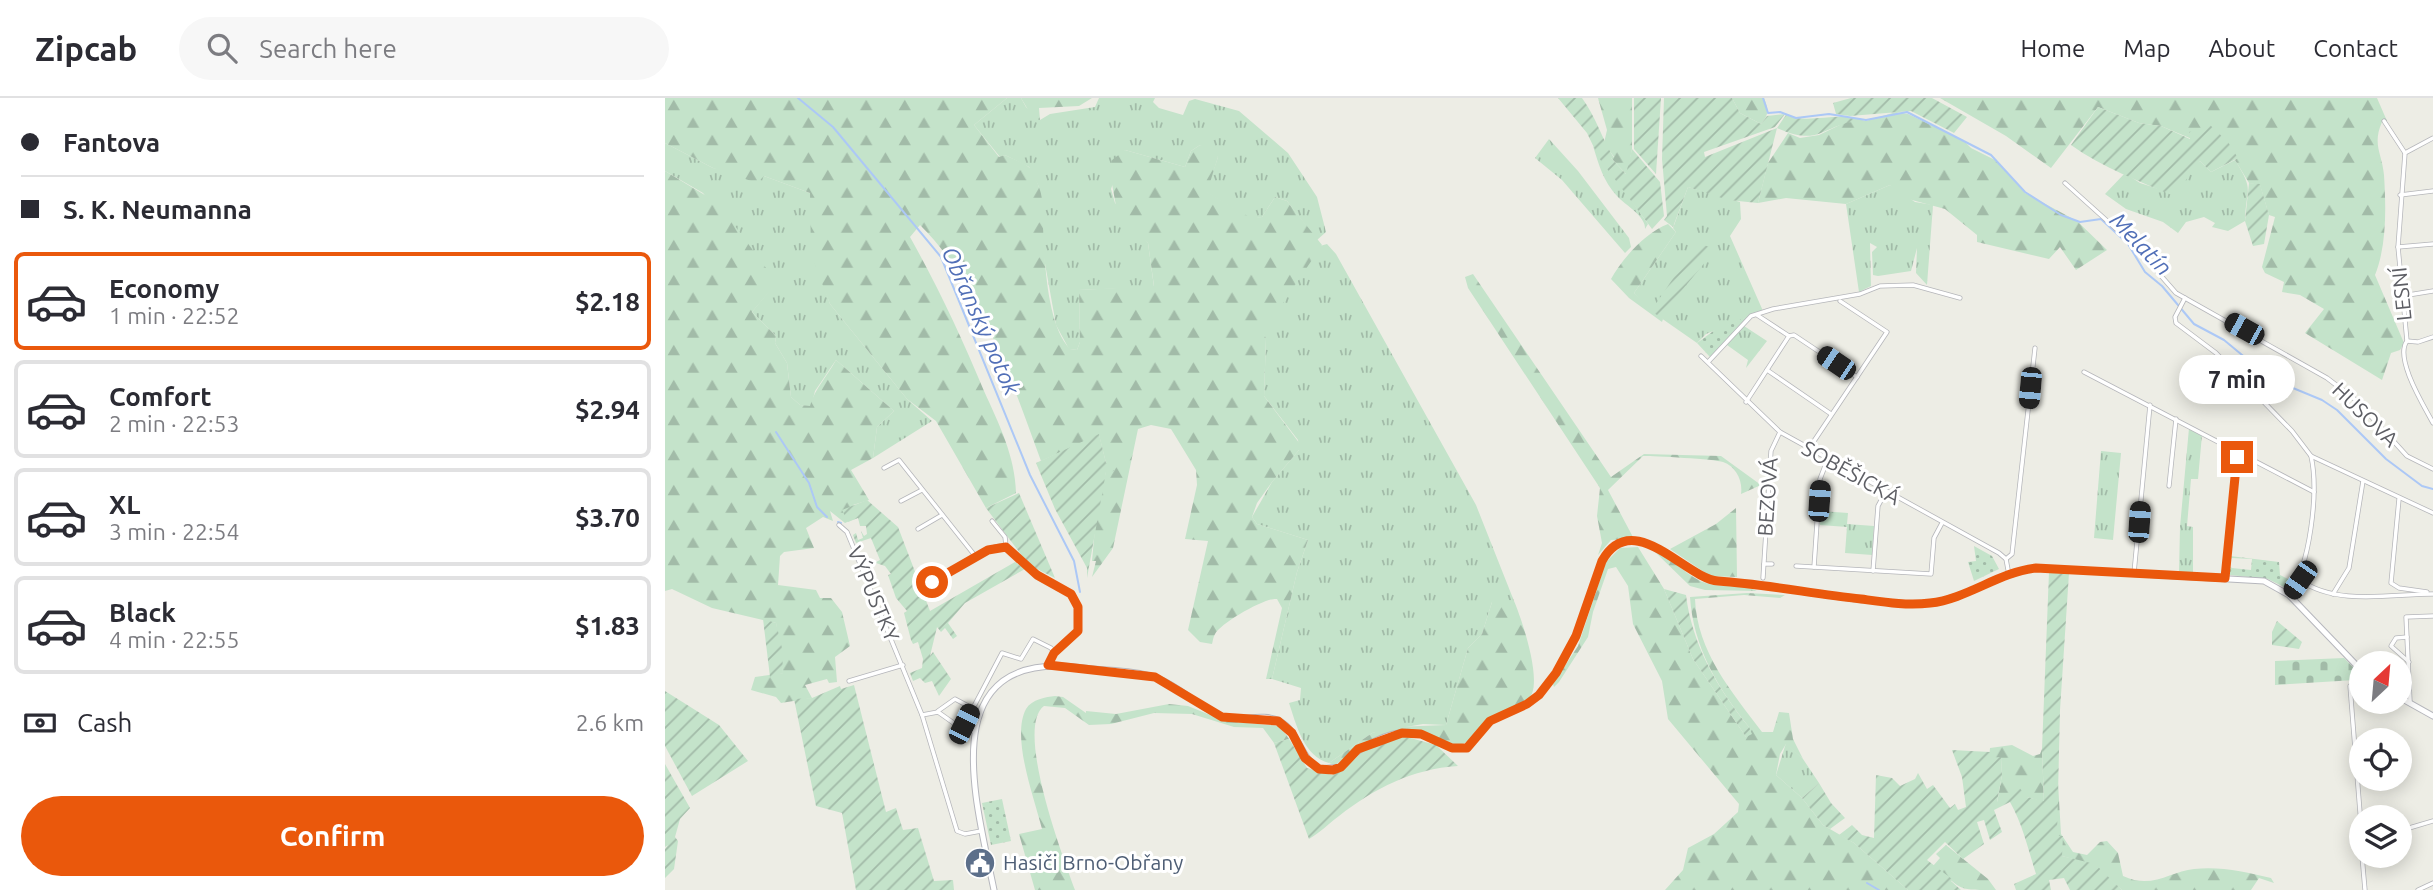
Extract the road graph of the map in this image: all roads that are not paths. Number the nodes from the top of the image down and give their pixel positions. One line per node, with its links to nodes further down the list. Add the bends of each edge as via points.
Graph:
1 (2384, 121): 3 (street)
2 (2433, 138): 3 (street)
3 (2405, 153): 6 (street, LESNÍ)
4 (2065, 183): 12 (street, HUSOVA)
5 (2433, 191): 6 (street)
6 (2400, 195): 8 (street, LESNÍ)
7 (2433, 244): 8 (street, LESNÍ)
8 (2398, 247): 10 (street, LESNÍ)
9 (2433, 291): 10 (street)
10 (2402, 296): 19 (street, LESNÍ)
11 (1961, 298): 16 (street, via 1913,285 1880,285 1860,294)
12 (2185, 298): 34 (street, via 2176,323 2216,353); 37 (street, HUSOVA, via 2327,378 2357,401 2407,456)
13 (1849, 299): 15 (street)
14 (1840, 301): 15 (street)
15 (1845, 304): 25 (street, via 1887,332)
16 (1757, 315): 17 (street); 22 (street)
17 (1789, 336): 23 (street); 25 (street)
18 (2433, 337): 19 (street)
19 (2406, 341): 30 (street, LESNÍ, via 2403,351 2411,381)
20 (2035, 348): 53 (street, via 2012,554)
21 (1701, 356): 22 (street, SOBĚŠICKÁ)
22 (1709, 361): 26 (street, SOBĚŠICKÁ)
23 (1767, 370): 26 (street); 28 (street)
24 (2084, 372): 27 (street)
25 (1857, 377): 28 (street)
26 (1745, 402): 31 (street, SOBĚŠICKÁ)
27 (2150, 405): 29 (street); 59 (street)
28 (1832, 415): 32 (street)
29 (2176, 419): 33 (street); 39 (street)
30 (2433, 423)
31 (1780, 432): 32 (street, SOBĚŠICKÁ); 54 (street, BEZOVÁ, via 1771,451)
32 (1808, 450): 35 (street, SOBĚŠICKÁ)
33 (2239, 452): 41 (street); 62 (street)
34 (2311, 456): 38 (street); 41 (street)
35 (1827, 461): 42 (street, SOBĚŠICKÁ); 57 (street, via 1820,479)
36 (884, 468): 40 (street, via 899,460)
37 (2433, 469)
38 (2363, 481): 43 (street); 65 (street, via 2349,568)
39 (2169, 486)
40 (922, 489): 44 (street); 46 (street)
41 (2314, 492): 63 (street)
42 (1885, 493): 48 (street, SOBĚŠICKÁ); 58 (street, via 1878,506)
43 (2399, 499): 45 (street); 66 (street, via 2391,583)
44 (901, 501)
45 (2433, 513)
46 (942, 515): 50 (street); 52 (street)
47 (992, 521): 51 (street, via 1005,537)
48 (1942, 523): 53 (street, SOBĚŠICKÁ); 58 (street, via 1934,538 1931,574)
49 (839, 525): 74 (street, VÝPUSTKY, via 847,532)
50 (918, 529)
51 (1006, 547): 52 (street); 72 (street, via 1076,601 1078,631)
52 (976, 557): 64 (street)
53 (2006, 559): 60 (street)
54 (1764, 564): 55 (street, BEZOVÁ); 61 (street, BEZOVÁ)
55 (1772, 564)
56 (1796, 566): 57 (street)
57 (1814, 567): 58 (street)
58 (1873, 571)
59 (2134, 573): 60 (main road, via 2042,568); 62 (main road)
60 (2009, 575): 75 (main road, via 1944,600 1907,604 1714,581 1662,549 1618,544 1605,555 1572,646 1539,695 1490,721 1467,748 1402,733 1358,749 1333,770 1319,769 1305,758 1292,733 1278,721 1222,717 1155,677)
61 (1763, 578)
62 (2225, 578): 67 (main road, via 2264,581)
63 (2300, 580): 65 (street, via 2313,589); 67 (street)
64 (932, 582)
65 (2333, 593): 66 (street)
66 (2433, 594)
67 (2289, 595): 73 (main road)
68 (2433, 615): 69 (street, via 2406,617)
69 (2407, 637): 70 (street, via 2396,638 2391,646); 71 (street)
70 (2397, 651)
71 (2408, 651)
72 (1054, 653): 75 (street); 78 (street, via 1033,639 1021,659 1002,653)
73 (2349, 658)
74 (903, 665): 76 (street, VÝPUSTKY); 81 (street, VÝPUSTKY)
75 (1048, 665): 84 (main road, via 1014,675 997,688)
76 (849, 681)
77 (2412, 702): 82 (main road)
78 (972, 708): 79 (street, via 955,699); 83 (street)
79 (938, 712): 81 (street); 83 (street)
80 (2352, 714): 85 (street)
81 (922, 715): 88 (street, VÝPUSTKY, via 955,827 965,834)
82 (2433, 716)
83 (962, 729): 84 (street)
84 (973, 731): 88 (main road, via 972,768)
85 (2359, 805)
86 (2433, 821): 87 (street)
87 (2412, 827)
88 (982, 831): 91 (main road)
89 (2364, 868): 92 (street)
90 (2433, 883): 93 (street)
91 (994, 890)
92 (2365, 890)
93 (2418, 890)

